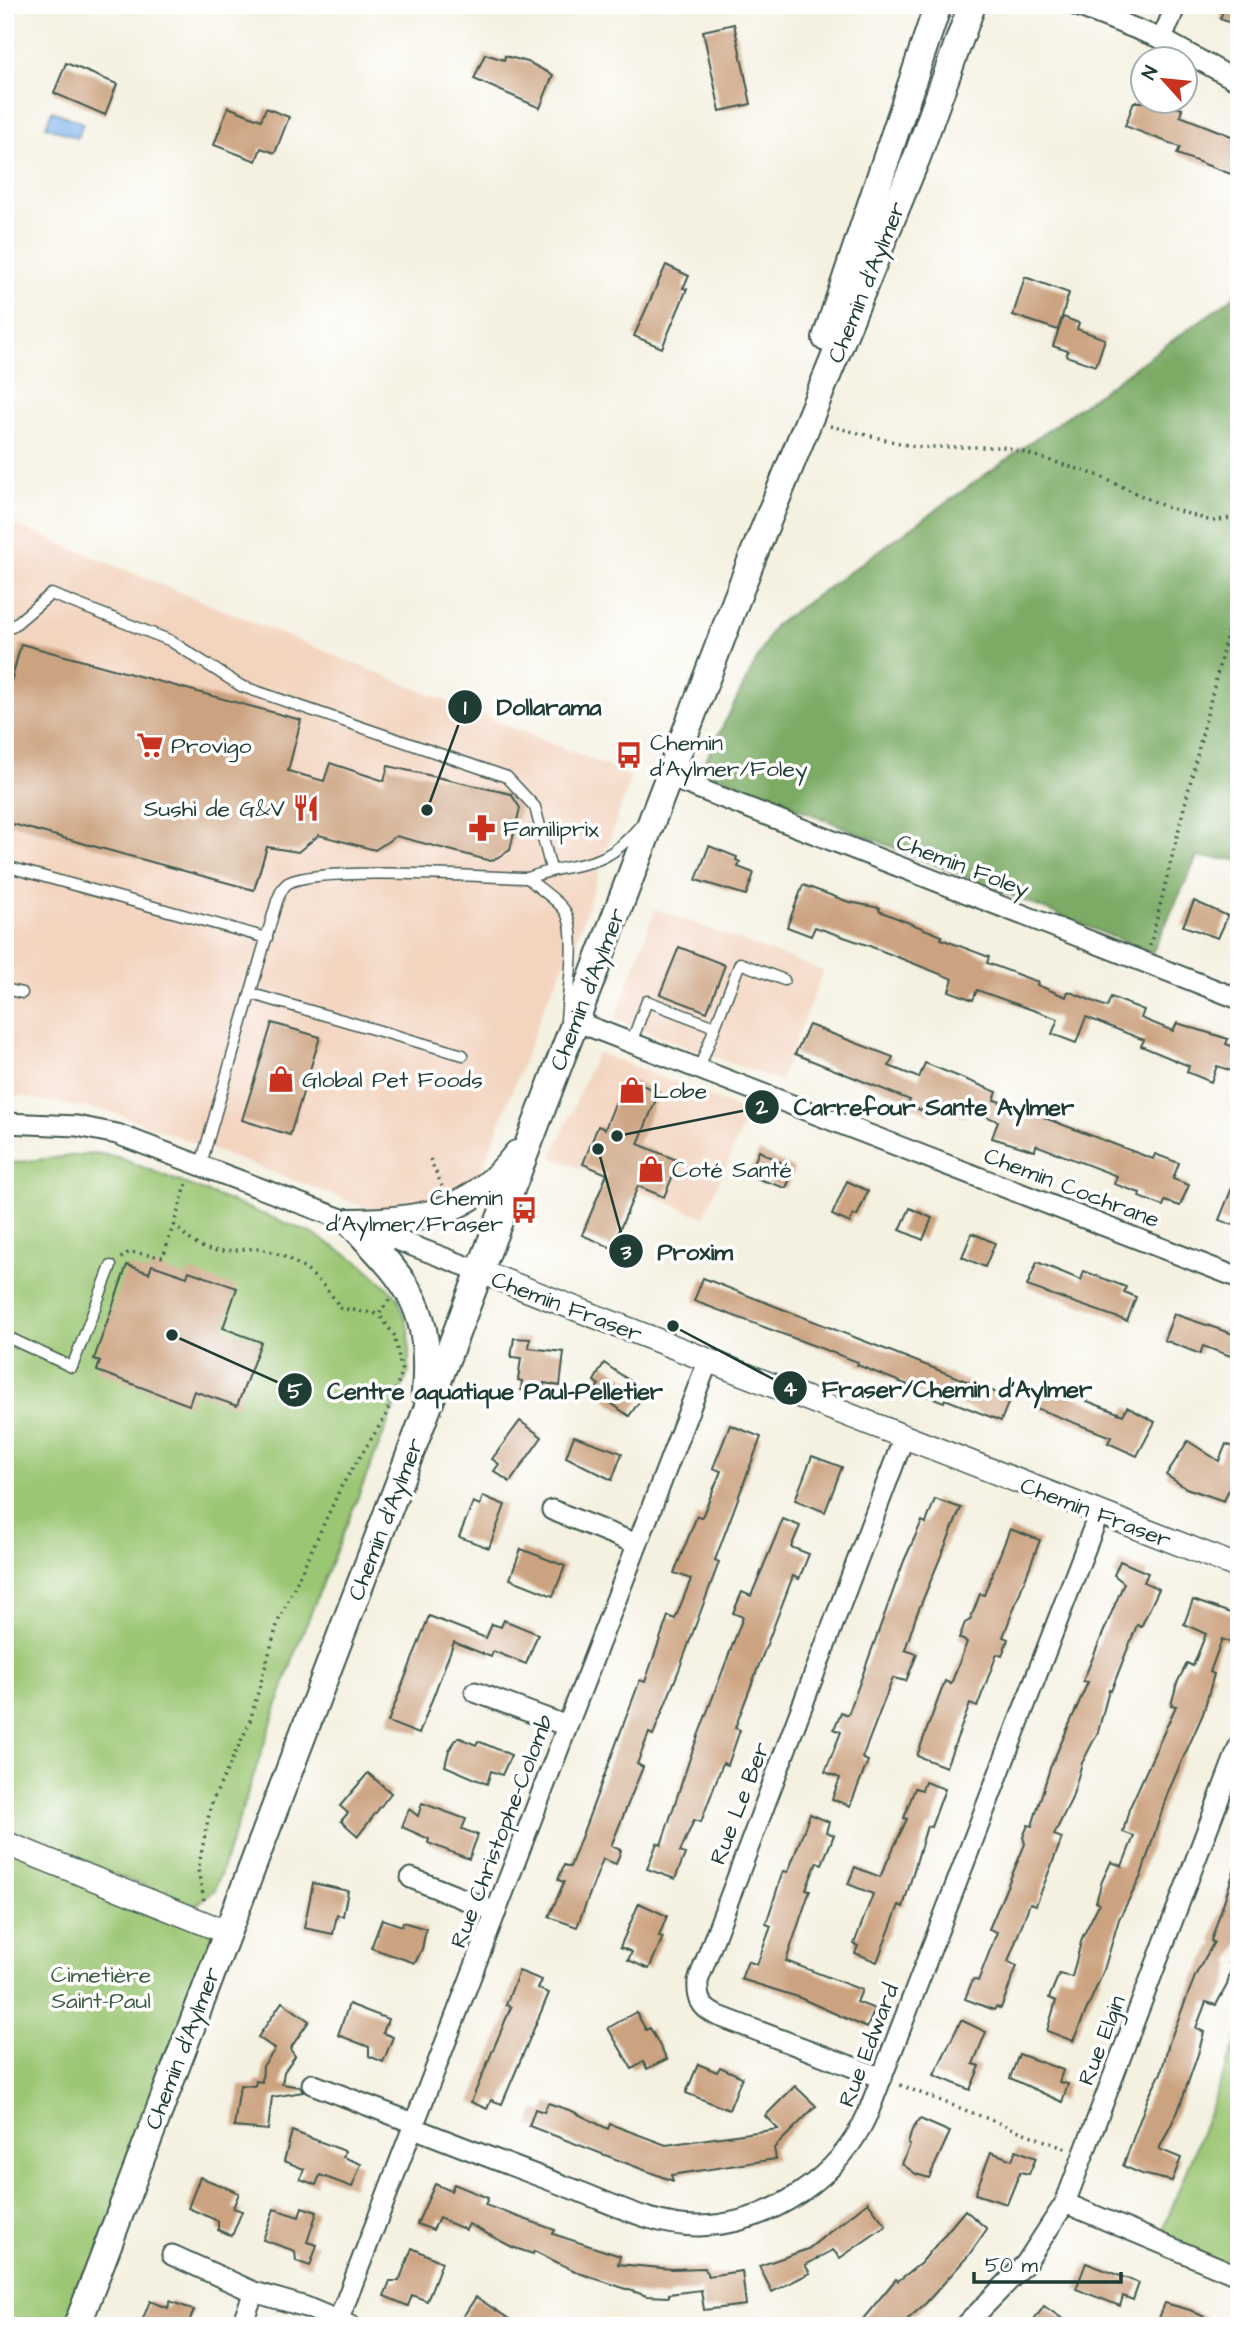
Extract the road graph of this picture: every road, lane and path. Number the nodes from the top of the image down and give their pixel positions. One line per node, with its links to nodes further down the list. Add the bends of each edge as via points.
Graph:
1 (938, 5): 9 (main road, Chemin d'Aylmer)
2 (972, 5): 7 (main road, Chemin d'Aylmer, via 917,157)
3 (1075, 5): 5 (street)
4 (1176, 5): 5 (street)
5 (1162, 39): 6 (street)
6 (1239, 82)
7 (810, 418): 8 (path, via 915,447 1006,447 1097,475 1166,507 1211,521); 9 (main road, Chemin d'Aylmer)
8 (1239, 517)
9 (753, 556): 12 (main road, Chemin d'Aylmer)
10 (1239, 585): 18 (path)
11 (5, 625): 15 (lane, via 12,627 51,594 169,640 241,686 507,777 536,807)
12 (669, 777): 13 (main road, Chemin d'Aylmer); 18 (street, Chemin Foley)
13 (658, 804): 15 (lane, via 607,857); 24 (main road, Chemin d'Aylmer)
14 (5, 866): 17 (lane)
15 (551, 869): 16 (lane)
16 (528, 878): 17 (lane, via 341,875 295,880 284,885); 27 (lane, via 559,904 569,921)
17 (267, 938): 22 (lane)
18 (1146, 963): 23 (street, Chemin Foley)
19 (784, 980): 25 (lane, via 740,962)
20 (5, 989): 21 (lane)
21 (22, 993)
22 (252, 994): 28 (lane); 33 (lane)
23 (1239, 999)
24 (575, 1021): 26 (street, Chemin Cochrane); 27 (main road, Chemin d'Aylmer)
25 (715, 1027): 26 (lane, via 647,1001); 29 (lane)
26 (631, 1042): 29 (street, Chemin Cochrane)
27 (564, 1051): 31 (main road, Chemin d'Aylmer)
28 (463, 1055)
29 (699, 1069): 39 (street, Chemin Cochrane)
30 (5, 1123): 33 (street, Chemin Fraser, via 96,1128)
31 (531, 1136): 35 (main road, via 489,1186 453,1209 409,1220); 38 (main road, Chemin d'Aylmer)
32 (430, 1159): 34 (path)
33 (197, 1162): 35 (street, Chemin Fraser); 36 (path)
34 (445, 1194)
35 (350, 1222): 38 (street, Chemin Fraser); 44 (main road, via 392,1266 416,1300 427,1369)
36 (174, 1225): 37 (path, via 163,1257 129,1252); 41 (path, via 205,1249 272,1252 305,1268 340,1308)
37 (111, 1266): 42 (lane, via 72,1367)
38 (479, 1272): 43 (street, Chemin Fraser); 44 (main road, Chemin d'Aylmer)
39 (1239, 1278)
40 (391, 1298): 41 (path)
41 (379, 1314): 55 (path, via 394,1335 402,1373 385,1417 341,1487 278,1622 249,1724 211,1804 198,1870)
42 (5, 1336)
43 (708, 1361): 45 (street, Chemin Fraser); 48 (street, Rue Christophe-Colomb)
44 (422, 1421): 57 (main road, Chemin d'Aylmer)
45 (904, 1437): 47 (street, Chemin Fraser); 58 (street, Rue Le Ber, via 697,1992 705,2010)
46 (552, 1510): 48 (street)
47 (1099, 1513): 49 (street, Chemin Fraser); 58 (street, Rue Edward)
48 (637, 1544): 51 (street, Rue Christophe-Colomb)
49 (1239, 1567)
50 (475, 1692): 51 (street)
51 (567, 1726): 56 (street, Rue Christophe-Colomb)
52 (1239, 1746): 61 (street, Rue Elgin)
53 (5, 1843): 57 (street)
54 (411, 1878): 56 (street)
55 (205, 1905)
56 (496, 1912): 60 (street, Rue Christophe-Colomb)
57 (226, 1932): 67 (main road, Chemin d'Aylmer)
58 (882, 2078): 60 (street, Rue Edward, via 858,2136 831,2170 769,2208 700,2226 654,2219); 61 (path)
59 (312, 2084): 60 (street, Rue Edward)
60 (415, 2126): 66 (street, Rue Christophe-Colomb)
61 (1083, 2156): 62 (street, Rue Elgin)
62 (1065, 2203): 64 (street); 69 (street, Rue Elgin, via 1026,2263)
63 (172, 2255): 65 (street)
64 (1239, 2276)
65 (254, 2292): 66 (street); 68 (street)
66 (345, 2322)
67 (77, 2326)
68 (241, 2326)
69 (965, 2326)

